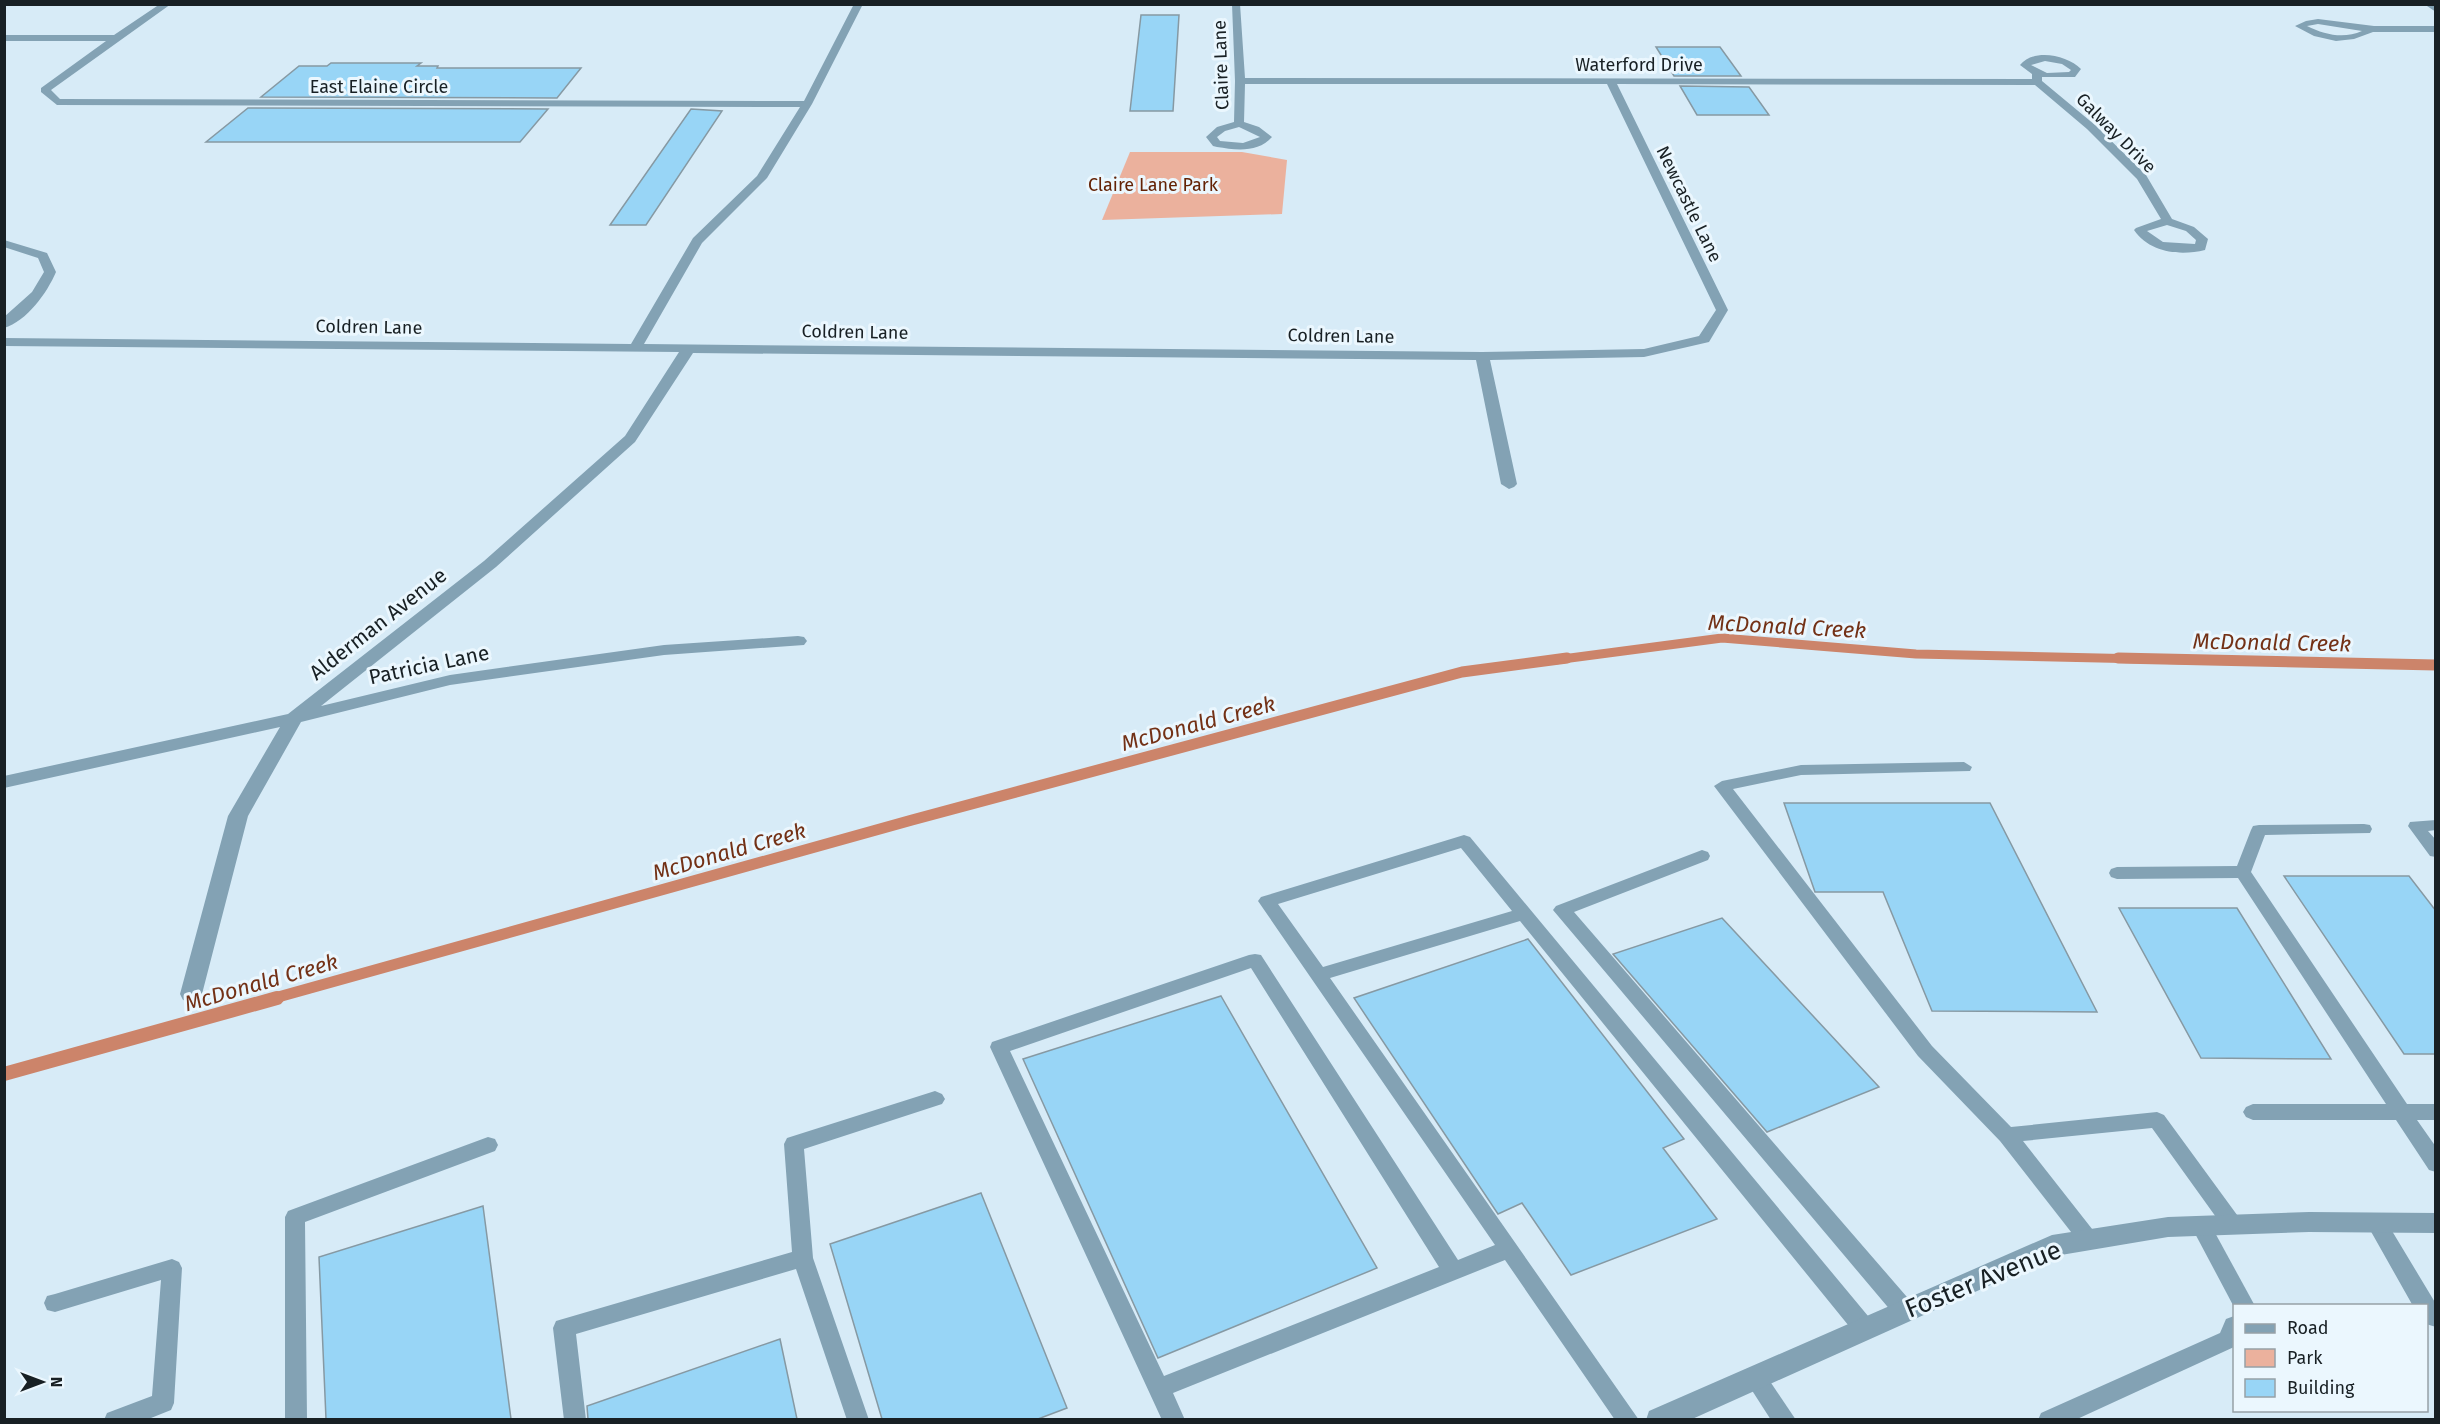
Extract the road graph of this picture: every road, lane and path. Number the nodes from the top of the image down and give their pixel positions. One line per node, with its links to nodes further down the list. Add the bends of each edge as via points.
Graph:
1 (167, 4): 9 (street)
2 (859, 4): 13 (street)
3 (1236, 4): 11 (street, Claire Lane)
4 (2428, 4): 5 (street)
5 (2436, 9)
6 (2436, 29): 7 (street)
7 (2371, 30): 7 (street, via 2361,37 2336,38 2312,34 2300,26 2310,21 2333,22)
8 (4, 38): 9 (street)
9 (116, 38): 13 (street, East Elaine Circle, via 45,90 57,102)
10 (2037, 78): 12 (street, Waterford Drive); 15 (street, Galway Drive, via 2142,177)
11 (1240, 81): 12 (street, Waterford Drive); 14 (street, Claire Lane)
12 (1611, 82): 18 (street, Newcastle Lane, via 1722,310)
13 (807, 104): 20 (street, via 762,178 697,241)
14 (1239, 124)
15 (2168, 221)
16 (4, 243): 17 (street, via 42,256 50,272 44,288)
17 (4, 324)
18 (1704, 339): 22 (street, Coldren Lane, via 1644,353)
19 (4, 342): 20 (street, Coldren Lane)
20 (635, 348): 21 (street, Coldren Lane)
21 (689, 348): 22 (street, Coldren Lane); 25 (street, Alderman Avenue, via 630,439 490,564)
22 (1482, 356): 23 (street)
23 (1509, 484)
24 (798, 641): 25 (street, Patricia Lane, via 664,650 450,680)
25 (294, 718): 27 (street, Patricia Lane); 36 (street, Alderman Avenue, via 238,816)
26 (1964, 767): 41 (lane, via 1801,770 1722,786 1924,1051)
27 (4, 782)
28 (2436, 825): 30 (lane, via 2416,826)
29 (2364, 829): 32 (lane, via 2259,830)
30 (2436, 852)
31 (1702, 856): 55 (lane, via 1562,910)
32 (2243, 872): 33 (lane); 39 (lane)
33 (2117, 873)
34 (1524, 914): 35 (lane); 35 (lane, via 1464,842 1267,901); 56 (lane)
35 (1318, 975): 49 (lane)
36 (191, 993)
37 (935, 1099): 50 (lane, via 794,1144)
38 (2253, 1112): 39 (lane)
39 (2401, 1112): 40 (lane); 43 (lane)
40 (2436, 1112)
41 (2007, 1135): 46 (lane, via 2157,1120); 48 (lane)
42 (488, 1146): 61 (lane, via 295,1217)
43 (2436, 1164)
44 (2376, 1222): 45 (street, Foster Avenue); 46 (street, Foster Avenue); 54 (lane)
45 (2436, 1223)
46 (2234, 1225): 47 (street, Foster Avenue)
47 (2201, 1226): 48 (street, Foster Avenue, via 2168,1227); 53 (lane)
48 (2089, 1240): 55 (street, Foster Avenue, via 2052,1246)
49 (1509, 1249): 51 (lane); 65 (lane)
50 (803, 1258): 62 (lane, via 564,1328); 63 (lane)
51 (1452, 1272): 59 (lane); 59 (lane, via 1255,960 999,1047)
52 (55, 1303): 60 (lane, via 172,1268 163,1403)
53 (2244, 1304)
54 (2425, 1304)
55 (1905, 1311): 56 (street, Foster Avenue)
56 (1865, 1329): 58 (street, Foster Avenue)
57 (2233, 1330): 68 (lane, via 2228,1340)
58 (1755, 1378): 66 (street, Foster Avenue); 67 (lane)
59 (1159, 1388): 64 (lane)
60 (115, 1419)
61 (296, 1419)
62 (575, 1419)
63 (858, 1419)
64 (1174, 1419)
65 (1628, 1419)
66 (1659, 1419)
67 (1785, 1419)
68 (2049, 1419)

